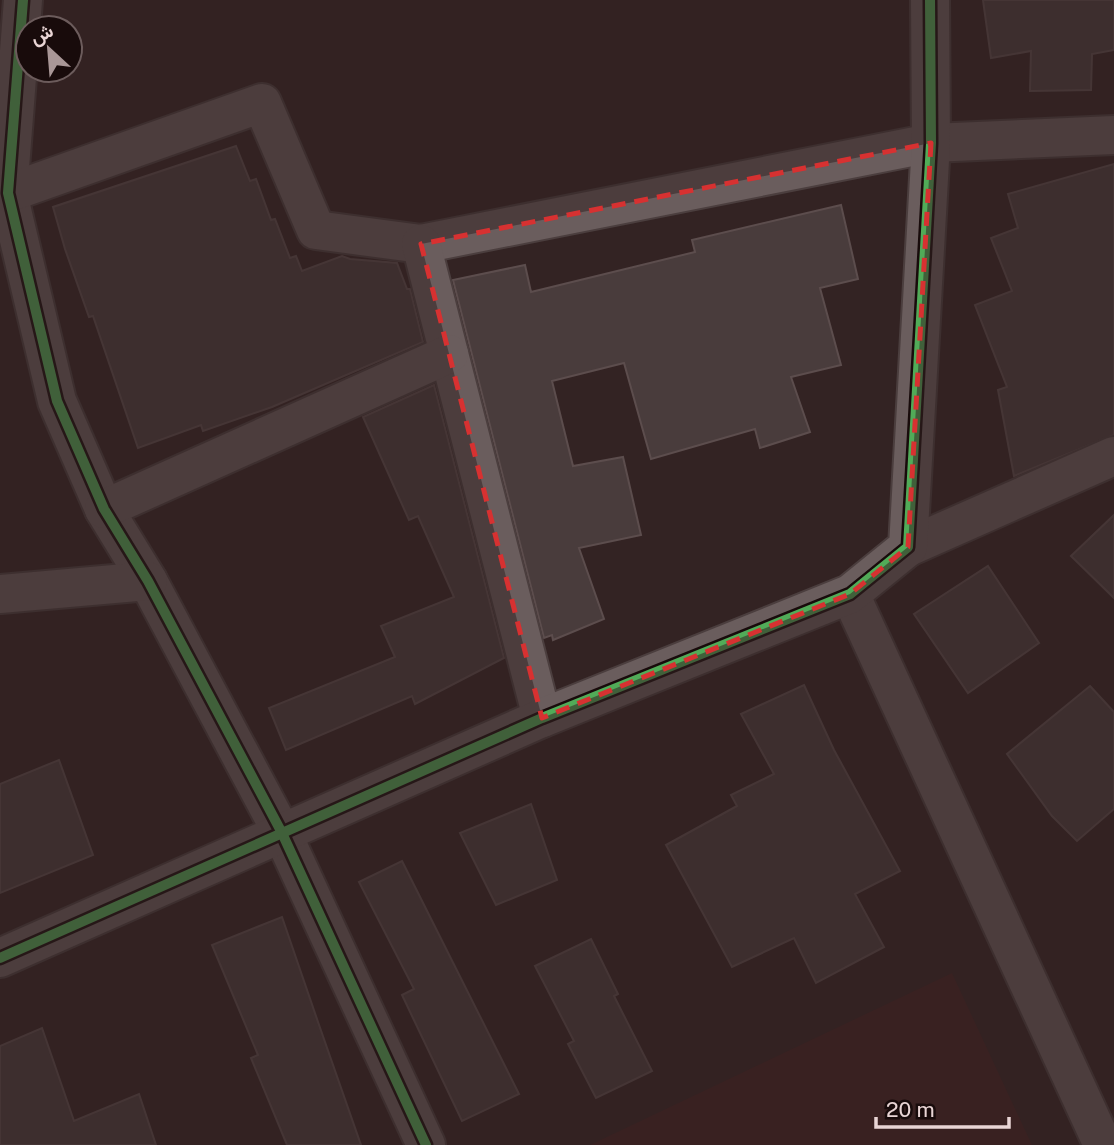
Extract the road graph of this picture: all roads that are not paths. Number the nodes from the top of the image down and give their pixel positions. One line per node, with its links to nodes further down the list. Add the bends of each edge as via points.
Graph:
1 (23, 0): 5 (street)
2 (930, 0): 4 (street)
3 (1114, 135): 4 (street)
4 (931, 143): 6 (street); 10 (street)
5 (8, 193): 6 (street, via 262,103 316,230); 9 (street, via 57,401)
6 (421, 244): 7 (street)
7 (449, 354): 9 (street); 14 (street)
8 (1114, 456): 10 (street)
9 (104, 509): 11 (street)
10 (908, 547): 13 (street)
11 (148, 581): 12 (street); 15 (street)
12 (0, 594)
13 (850, 594): 14 (street); 18 (street)
14 (542, 718): 15 (street)
15 (282, 833): 16 (street); 17 (street)
16 (0, 958)
17 (425, 1145)
18 (1104, 1145)

